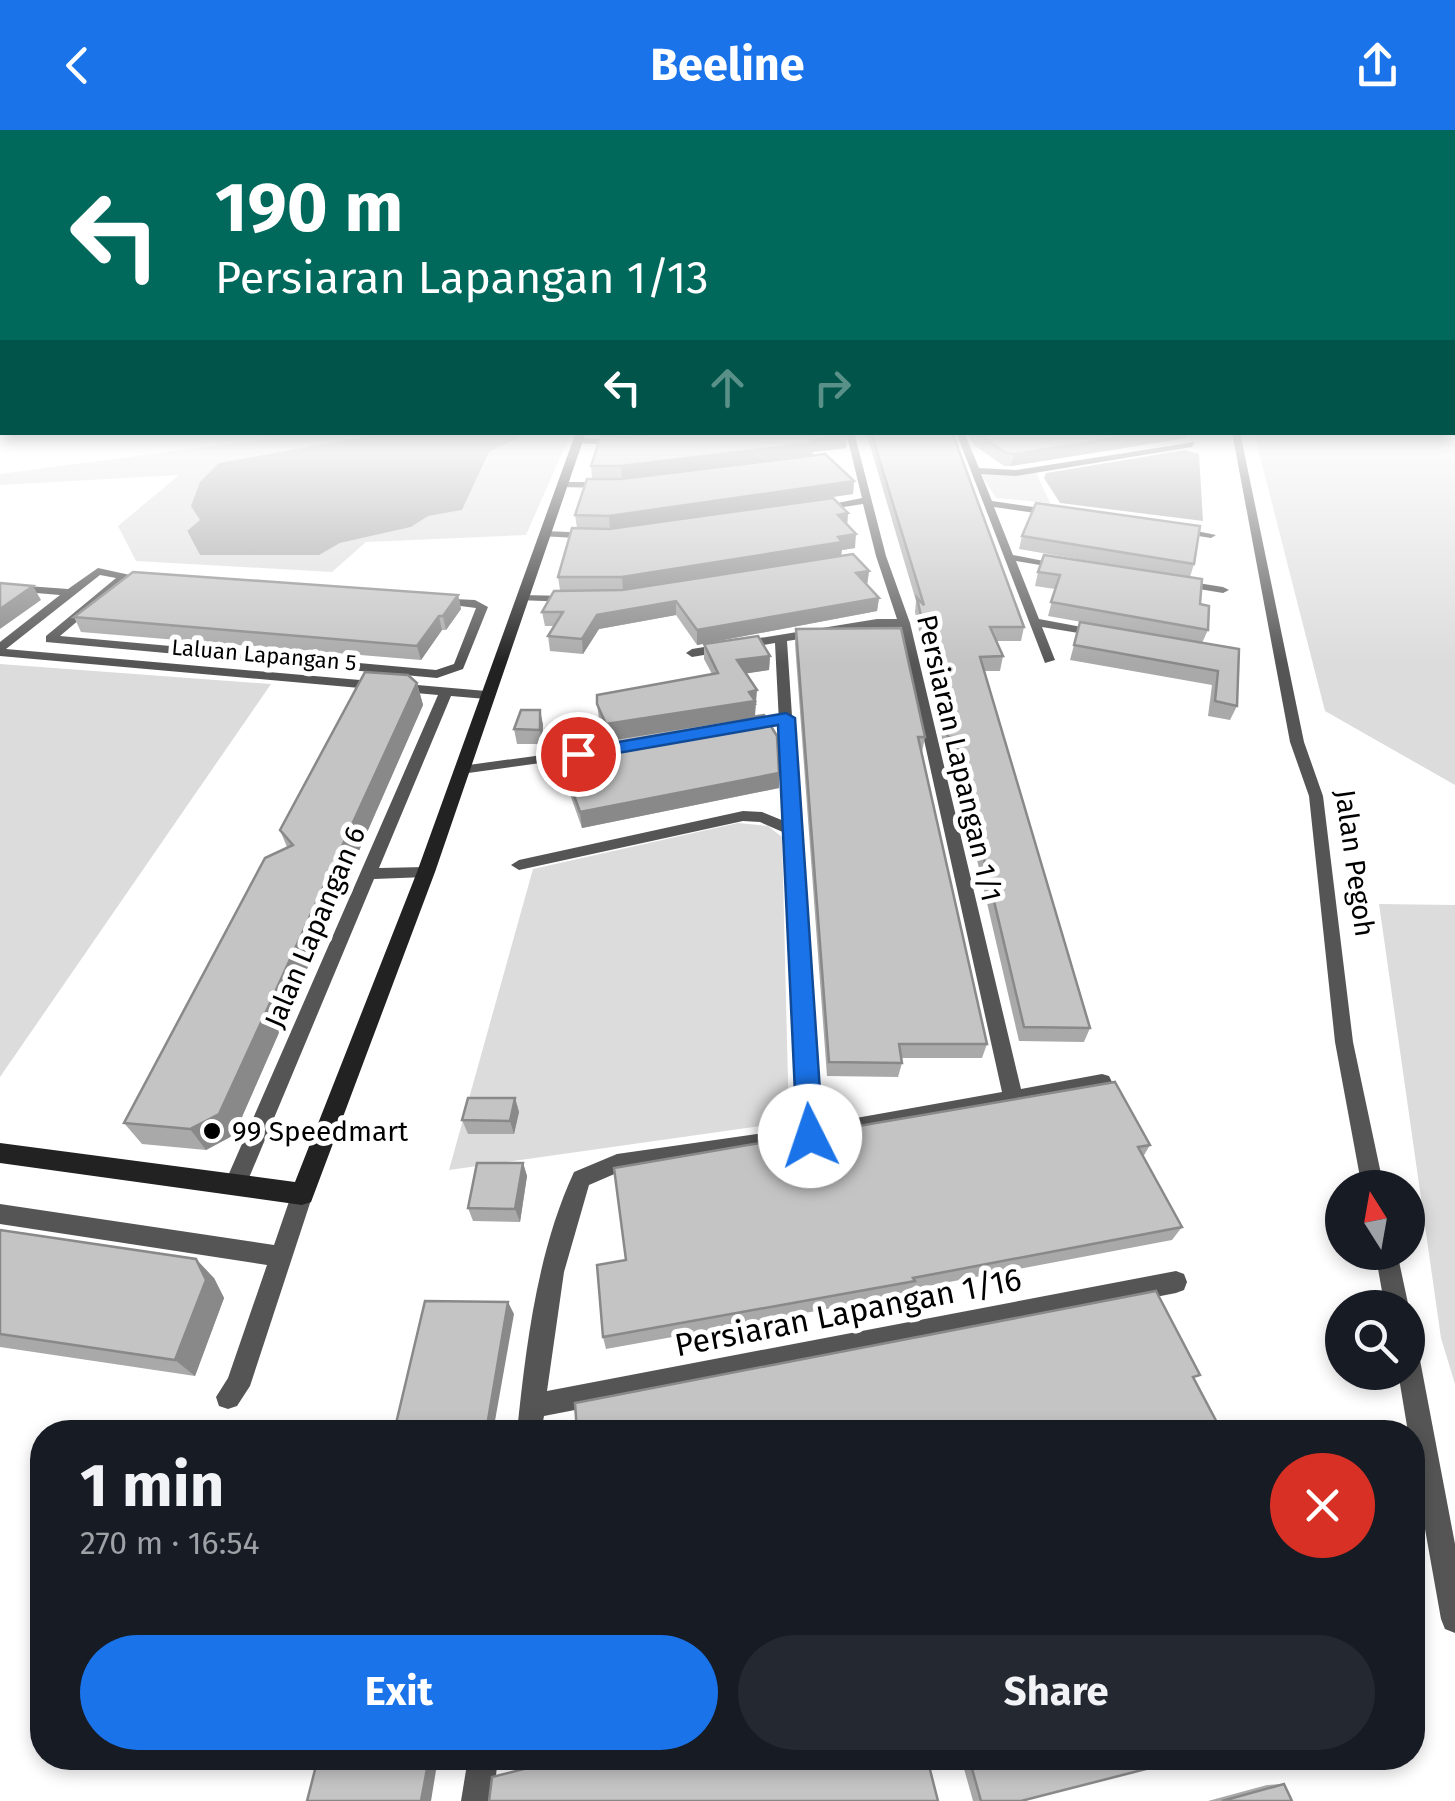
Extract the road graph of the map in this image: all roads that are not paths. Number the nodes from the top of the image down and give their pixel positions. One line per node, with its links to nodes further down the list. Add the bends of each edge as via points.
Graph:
1 (554, 507): 10 (street)
2 (822, 507): 7 (street)
3 (869, 507): 13 (street, Persiaran Lapangan 1/1)
4 (989, 507): 14 (street)
5 (1014, 507): 8 (street)
6 (1251, 507): 47 (street, Jalan Pegoh, via 1297,742 1316,796 1344,1042)
7 (796, 511)
8 (1062, 514)
9 (1155, 527): 11 (street)
10 (544, 534): 12 (street); 23 (street)
11 (1211, 535)
12 (610, 536)
13 (882, 556): 15 (street); 27 (street, Persiaran Lapangan 1/1)
14 (1008, 557): 16 (street); 26 (street)
15 (863, 559)
16 (1086, 569)
17 (118, 577): 18 (street); 22 (street, via 98,571); 24 (street, via 49,637 437,674 460,666 481,605)
18 (162, 581)
19 (1164, 581): 21 (street)
20 (0, 588): 22 (street)
21 (1223, 590)
22 (72, 593): 30 (street)
23 (521, 598): 25 (street); 34 (street)
24 (417, 599)
25 (592, 599)
26 (1034, 622): 28 (street); 32 (street)
27 (904, 624): 29 (street); 44 (street, Persiaran Lapangan 1/1)
28 (1108, 636)
29 (781, 638): 31 (street); 35 (street)
30 (0, 650): 33 (street, Laluan Lapangan 5)
31 (692, 653)
32 (1049, 660)
33 (446, 692): 34 (street, Laluan Lapangan 5); 42 (street, Jalan Lapangan 6)
34 (486, 695): 38 (street)
35 (786, 718): 36 (street); 39 (street)
36 (768, 722)
37 (597, 751): 38 (street)
38 (461, 770): 41 (street)
39 (792, 830): 40 (street, via 743,816); 45 (street)
40 (519, 865)
41 (426, 872): 42 (street); 49 (street)
42 (368, 874): 48 (street, Jalan Lapangan 6)
43 (1102, 1082): 44 (street)
44 (1013, 1097): 45 (street)
45 (810, 1136): 55 (street, via 616,1163 581,1179 566,1216)
46 (0, 1153): 48 (street)
47 (1369, 1170)
48 (235, 1185): 49 (street)
49 (302, 1194): 51 (street)
50 (0, 1214): 51 (street)
51 (281, 1258): 54 (street, via 238,1386)
52 (1176, 1282): 55 (street, Persiaran Lapangan 1/16)
53 (1413, 1390): 57 (street)
54 (228, 1397)
55 (533, 1406): 56 (street)
56 (531, 1420)
57 (1419, 1420)
58 (1425, 1453): 59 (street)
59 (1455, 1618)
60 (481, 1770): 61 (street)
61 (477, 1801)

